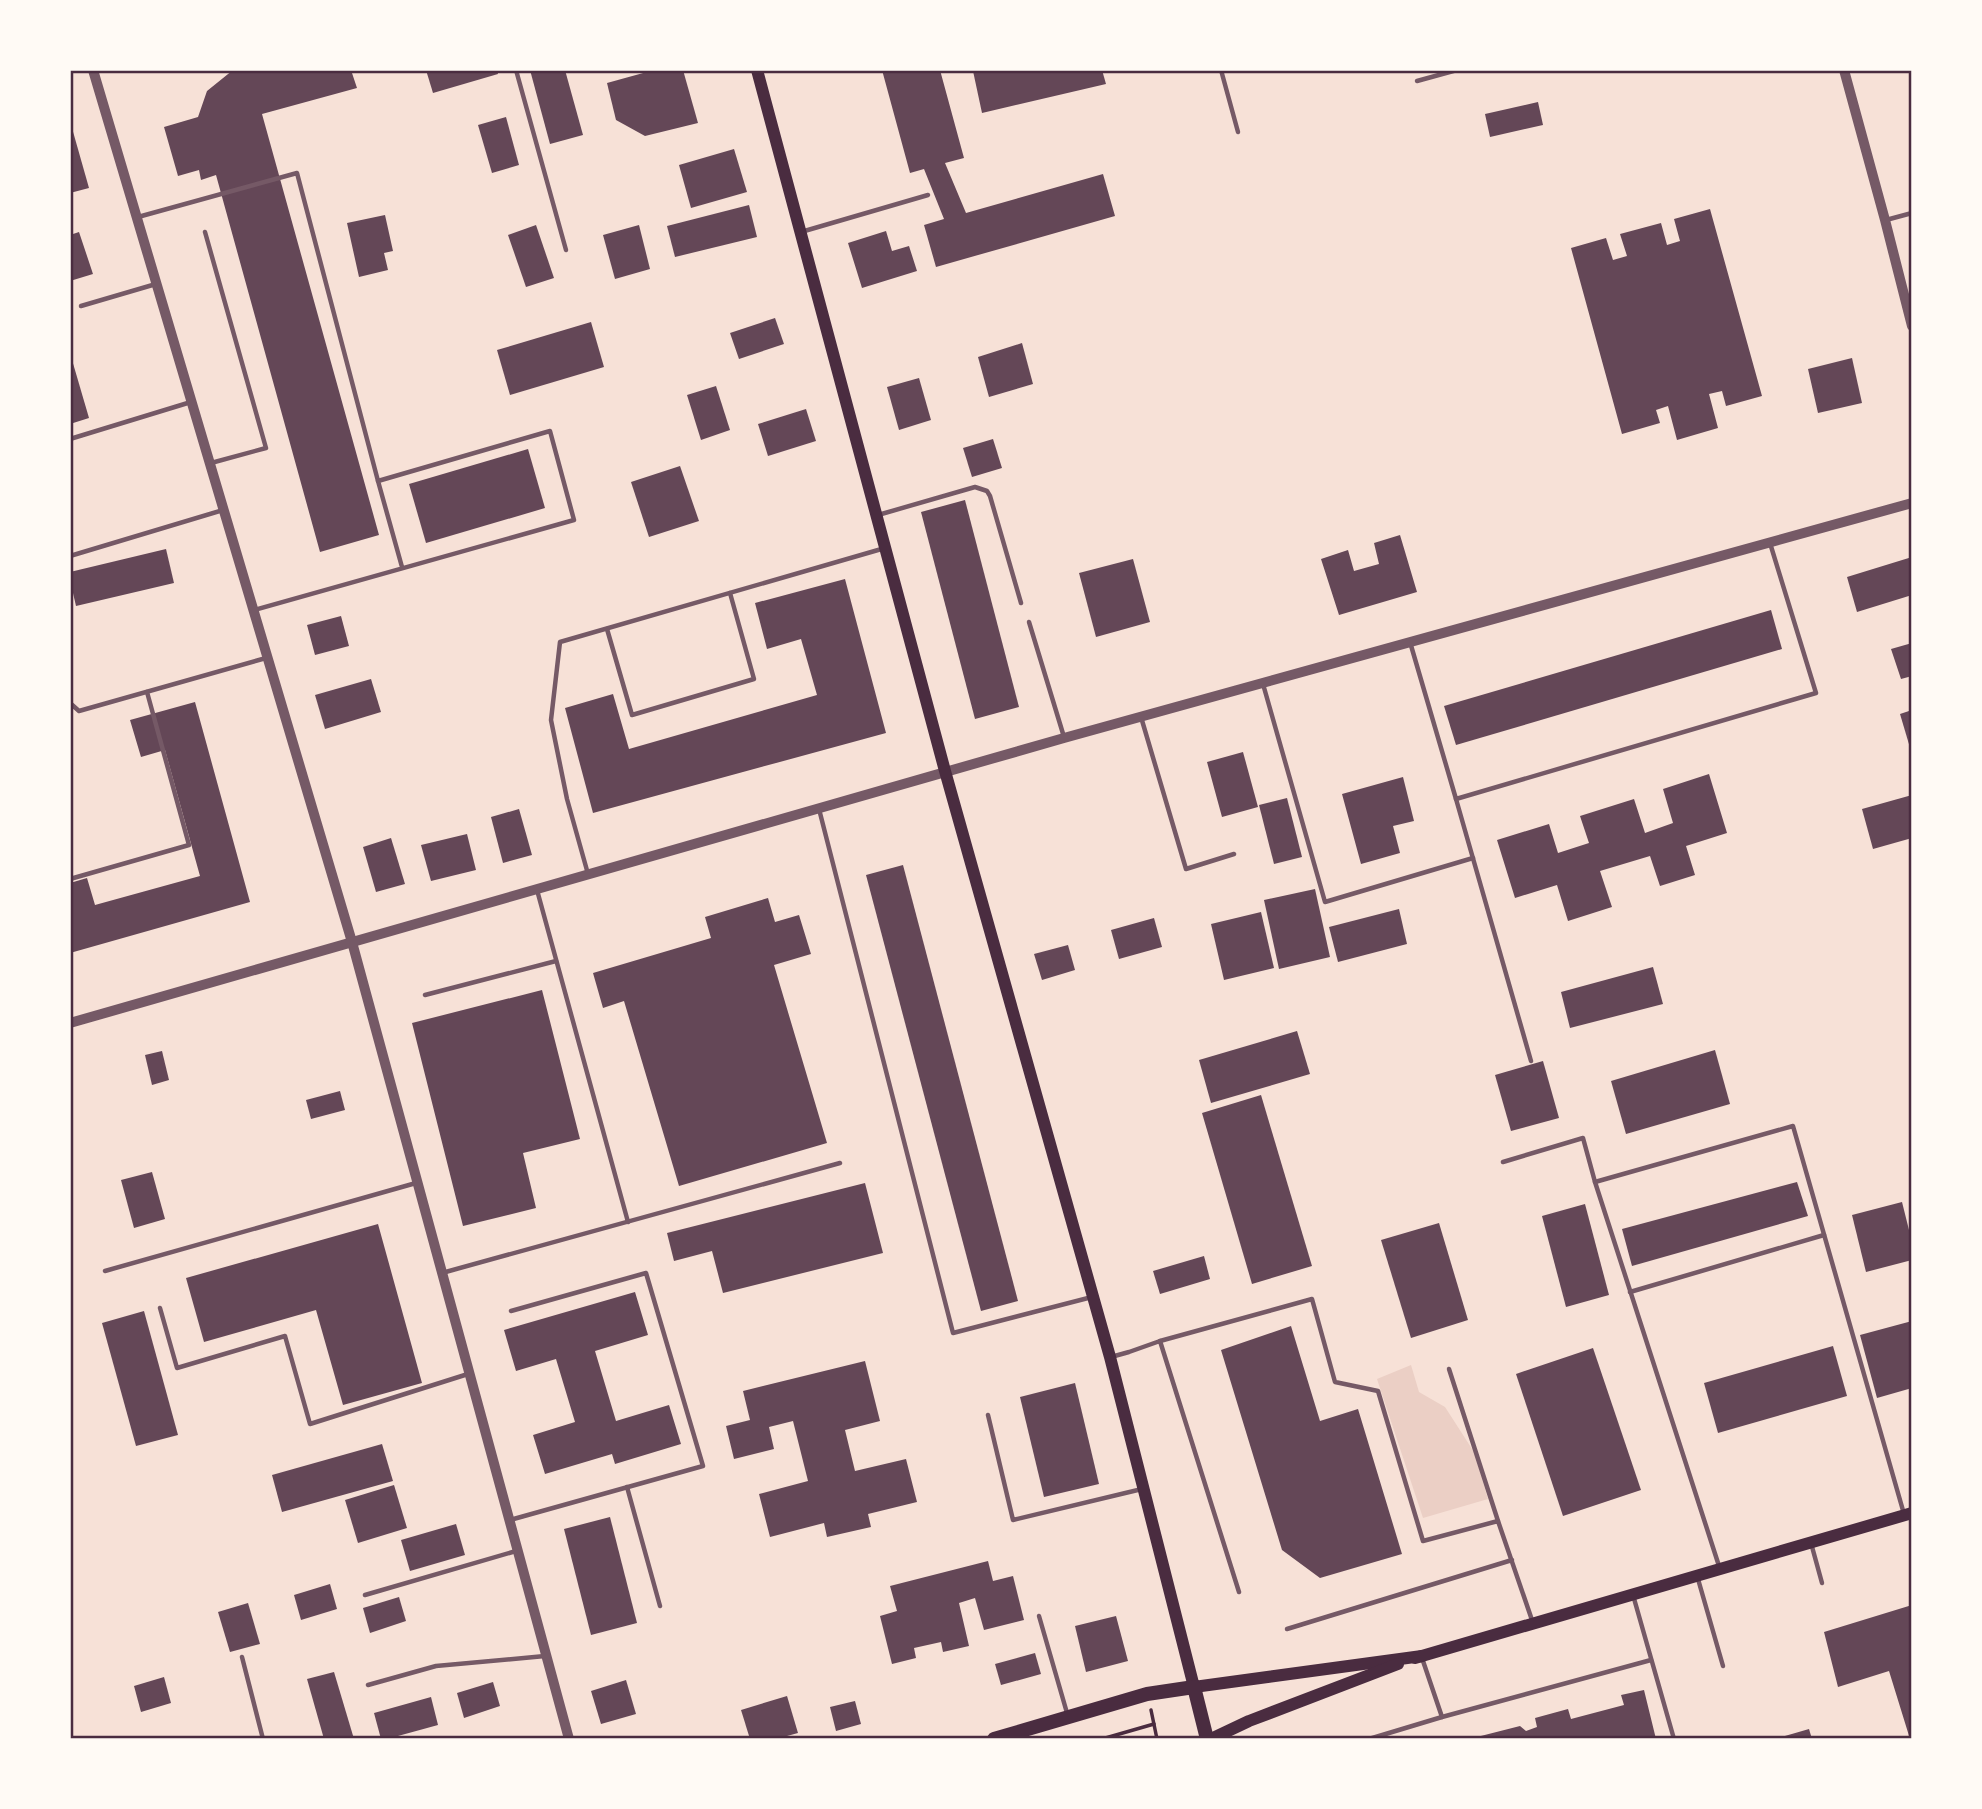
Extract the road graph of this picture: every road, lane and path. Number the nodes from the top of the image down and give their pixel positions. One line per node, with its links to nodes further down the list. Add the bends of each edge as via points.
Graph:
1 (93, 70): 11 (street)
2 (516, 70): 15 (lane)
3 (757, 70): 14 (main road)
4 (1221, 70): 8 (lane)
5 (1457, 70): 7 (lane)
6 (1844, 70): 12 (street)
7 (1417, 81)
8 (1238, 132)
9 (928, 195): 14 (lane)
10 (1912, 213): 12 (lane)
11 (137, 217): 16 (street); 22 (lane, via 296,173)
12 (1885, 220): 18 (street)
13 (205, 232): 21 (lane, via 266,448)
14 (800, 232): 25 (main road)
15 (566, 250)
16 (156, 284): 17 (lane); 19 (street)
17 (81, 306)
18 (1912, 326)
19 (191, 402): 20 (lane); 21 (street)
20 (70, 439)
21 (210, 463): 24 (street)
22 (378, 481): 29 (lane); 32 (lane, via 550,431 574,520)
23 (1912, 503): 26 (street)
24 (223, 510): 28 (lane); 32 (street)
25 (877, 515): 27 (main road); 31 (lane, via 975,487 986,491)
26 (1770, 542): 35 (street); 43 (lane, via 1815,693)
27 (885, 547): 30 (lane); 42 (main road)
28 (70, 556)
29 (402, 567)
30 (730, 593): 34 (lane); 34 (lane, via 754,679 644,712 632,715)
31 (1021, 603)
32 (253, 610): 36 (street)
33 (1028, 622): 41 (lane)
34 (607, 628): 47 (lane, via 560,642 551,720)
35 (1410, 642): 37 (street); 43 (lane)
36 (267, 657): 38 (lane); 50 (street)
37 (1263, 683): 40 (street); 46 (lane, via 1325,902)
38 (147, 692): 39 (lane, via 79,712); 48 (lane, via 189,845)
39 (70, 703)
40 (1141, 717): 41 (street); 45 (lane, via 1186,869)
41 (1064, 738): 42 (street)
42 (945, 771): 44 (street); 64 (main road)
43 (1456, 799): 46 (lane)
44 (819, 808): 47 (street); 64 (lane, via 953,1333)
45 (1234, 854)
46 (1473, 858): 54 (lane)
47 (588, 874): 49 (street)
48 (70, 879)
49 (537, 889): 50 (street); 51 (lane)
50 (352, 942): 53 (street); 57 (street)
51 (556, 961): 52 (lane); 59 (lane)
52 (425, 995)
53 (71, 1020)
54 (1531, 1060)
55 (1503, 1162): 58 (lane, via 1583,1138)
56 (840, 1163): 59 (lane)
57 (417, 1182): 61 (lane); 62 (street)
58 (1595, 1182): 60 (lane, via 1793,1126); 63 (lane)
59 (628, 1222): 62 (lane)
60 (1824, 1235): 63 (lane); 74 (lane)
61 (105, 1271)
62 (441, 1273): 70 (street)
63 (1630, 1292): 80 (lane)
64 (1093, 1297): 68 (main road)
65 (160, 1308): 70 (lane, via 177,1368 285,1336 310,1424)
66 (511, 1311): 72 (lane, via 646,1273 703,1466)
67 (1160, 1341): 68 (lane); 76 (lane, via 1312,1299 1335,1382 1378,1391 1423,1541); 83 (lane)
68 (1110, 1357): 73 (main road)
69 (1449, 1369): 76 (lane)
70 (468, 1374): 75 (street)
71 (988, 1415): 73 (lane, via 1013,1520)
72 (626, 1487): 75 (lane); 86 (lane)
73 (1143, 1489): 96 (main road)
74 (1908, 1514): 77 (main road)
75 (509, 1520): 78 (street)
76 (1498, 1521): 79 (lane)
77 (1811, 1543): 80 (main road); 82 (lane)
78 (517, 1551): 84 (lane); 90 (street)
79 (1512, 1560): 88 (lane); 89 (lane)
80 (1720, 1569): 81 (main road)
81 (1697, 1576): 85 (main road); 94 (lane)
82 (1822, 1583)
83 (1239, 1592)
84 (365, 1595)
85 (1632, 1595): 88 (main road); 93 (lane)
86 (660, 1606)
87 (1039, 1616): 98 (lane)
88 (1533, 1623): 91 (main road)
89 (1287, 1629)
90 (546, 1656): 95 (lane, via 436,1666); 102 (street)
91 (1422, 1656): 96 (main road); 99 (lane); 106 (main road)
92 (242, 1657): 101 (lane)
93 (1651, 1660): 99 (lane); 108 (lane)
94 (1723, 1666)
95 (368, 1685)
96 (1194, 1687): 98 (main road, via 1147,1694); 106 (main road)
97 (1151, 1707): 100 (path)
98 (1069, 1717): 103 (main road)
99 (1441, 1717): 107 (lane)
100 (1154, 1724): 104 (path); 105 (path)
101 (263, 1739)
102 (569, 1739)
103 (994, 1739)
104 (1102, 1739)
105 (1157, 1739)
106 (1209, 1739)
107 (1370, 1739)
108 (1674, 1739)

